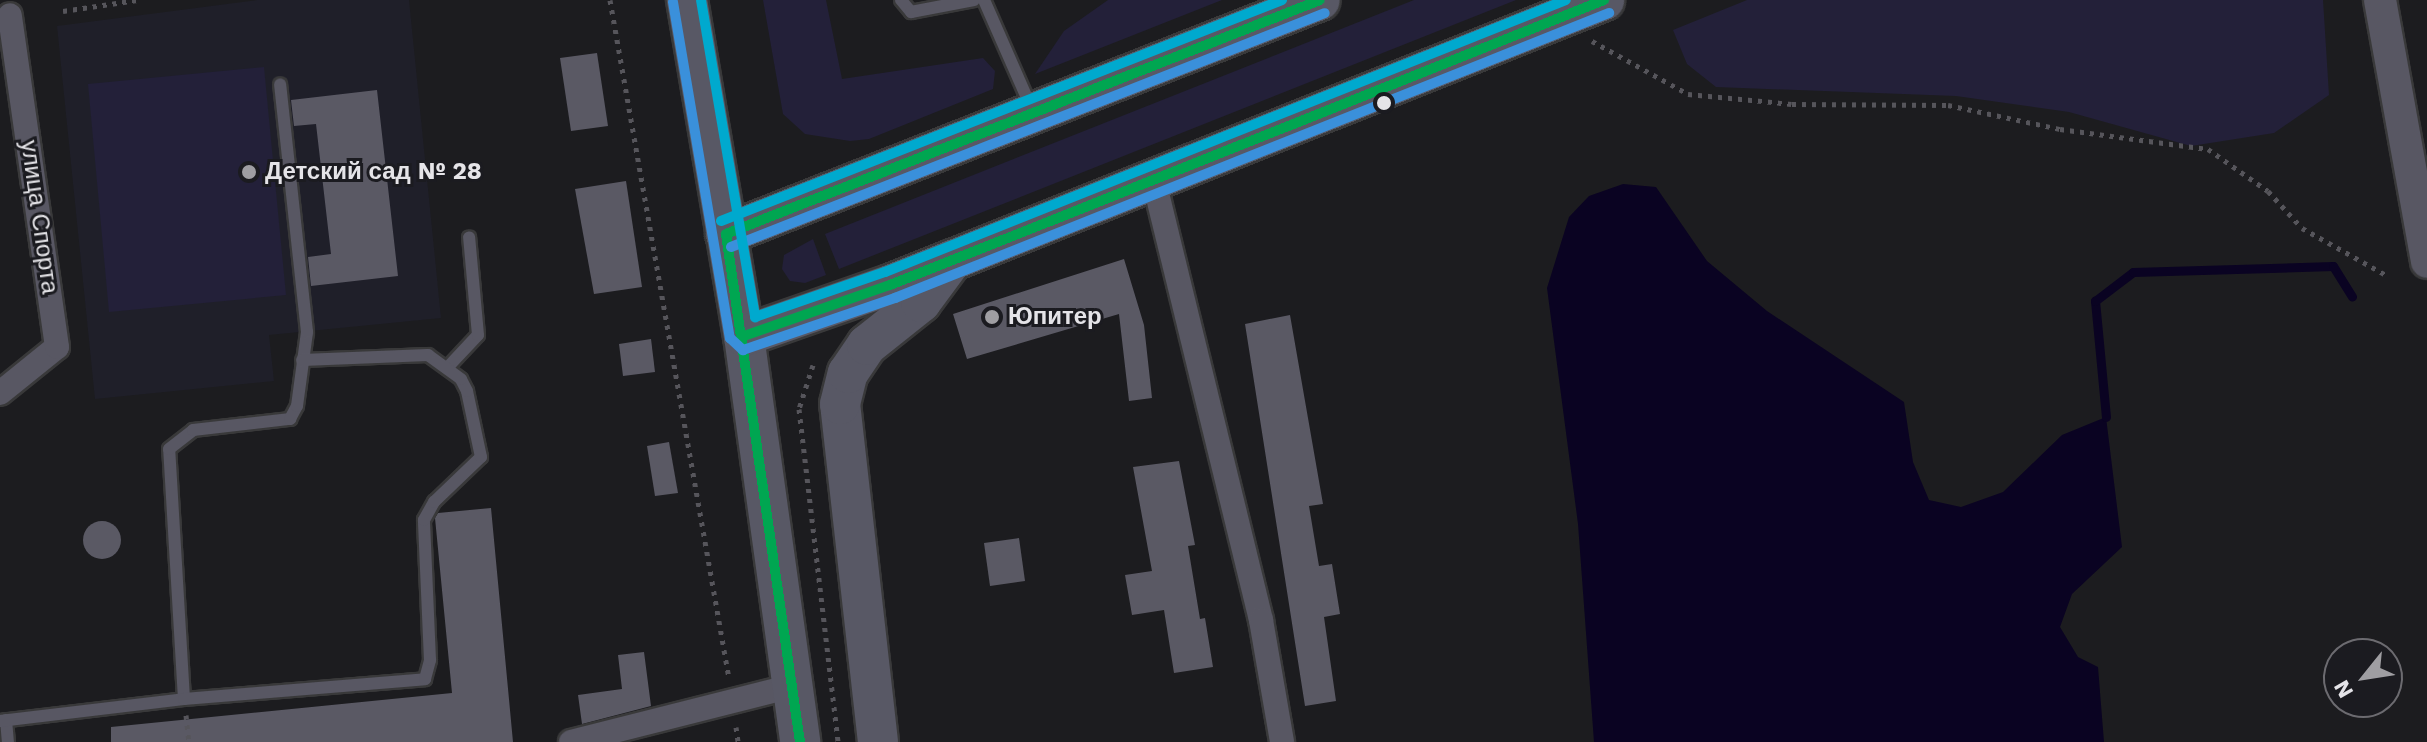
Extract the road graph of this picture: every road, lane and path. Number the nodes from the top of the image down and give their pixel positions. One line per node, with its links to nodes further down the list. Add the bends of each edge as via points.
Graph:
1 (137, 0): 11 (path)
2 (610, 0): 28 (path)
3 (687, 0): 16 (main road)
4 (901, 0): 5 (lane, via 911,12)
5 (974, 0)
6 (984, 0): 14 (lane)
7 (1320, 0): 14 (main road)
8 (1604, 0): 15 (main road)
9 (2380, 0): 19 (street)
10 (10, 10): 25 (street, улица Спорта, via 57,347)
11 (63, 11)
12 (1590, 40): 20 (path, via 1688,94 1792,104 1948,105 2060,129 2208,149 2268,191 2302,228)
13 (280, 84): 23 (lane, via 307,332)
14 (1034, 114): 16 (main road)
15 (1154, 181): 18 (main road); 36 (street, via 1261,620)
16 (726, 234): 21 (main road)
17 (469, 237): 24 (lane, via 478,335)
18 (952, 260): 21 (main road); 35 (main road, via 921,302 867,345 848,373 840,404)
19 (2427, 262)
20 (2388, 276)
21 (744, 336): 26 (main road)
22 (823, 355): 34 (path, via 805,379 799,409)
23 (302, 360): 24 (lane, via 428,355); 27 (lane, via 297,406 290,419 193,430 169,449)
24 (447, 368): 27 (lane, via 467,391 481,457 434,502 424,520 430,660 425,679)
25 (0, 393)
26 (792, 686): 28 (street); 33 (main road)
27 (184, 699): 29 (lane)
28 (732, 700): 31 (street); 32 (path)
29 (3, 721): 30 (lane)
30 (8, 742)
31 (571, 742)
32 (738, 742)
33 (800, 742)
34 (838, 742)
35 (878, 742)
36 (1282, 742)

